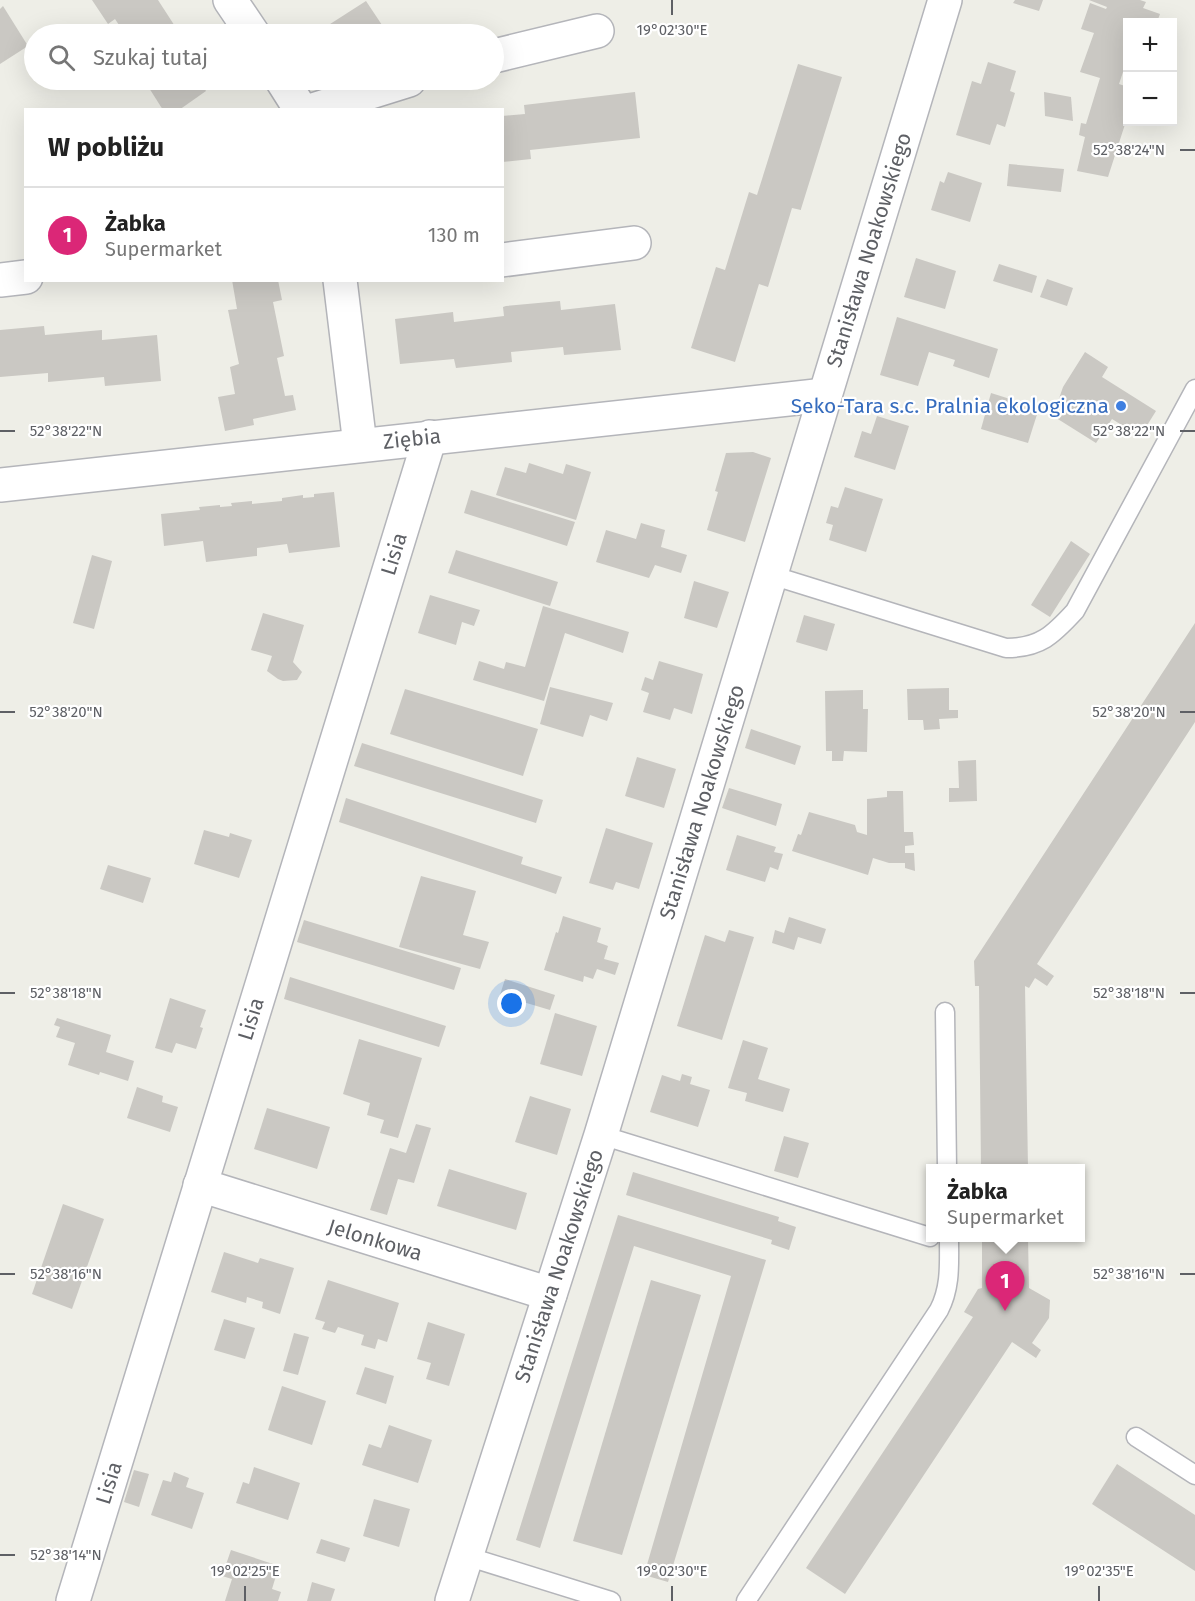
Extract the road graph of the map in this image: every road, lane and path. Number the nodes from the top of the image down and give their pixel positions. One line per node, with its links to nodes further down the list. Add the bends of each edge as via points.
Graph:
1 (230, 0): 3 (street)
2 (945, 0): 16 (street, Stanisława Noakowskiego)
3 (246, 24)
4 (597, 31): 5 (street)
5 (504, 54)
6 (288, 90): 8 (street)
7 (378, 90): 9 (street)
8 (300, 108)
9 (320, 108)
10 (634, 243): 11 (street)
11 (504, 260)
12 (24, 277): 13 (street)
13 (0, 280)
14 (340, 282): 18 (street)
15 (1195, 389): 20 (lane, via 1075,611 1053,634 1033,645 1006,648)
16 (825, 395): 17 (street, Ziębia); 20 (street, Stanisława Noakowskiego)
17 (430, 437): 18 (street, Ziębia); 24 (street, Lisia)
18 (360, 445): 19 (street, Ziębia)
19 (0, 485)
20 (771, 575): 22 (street, Stanisława Noakowskiego)
21 (945, 1012): 23 (lane)
22 (601, 1135): 25 (lane); 27 (street, Stanisława Noakowskiego)
23 (947, 1164)
24 (200, 1185): 27 (street, Jelonkowa); 31 (street, Lisia)
25 (926, 1235)
26 (941, 1242): 34 (lane, via 948,1283 945,1299)
27 (550, 1294): 30 (street, Stanisława Noakowskiego)
28 (1137, 1437): 29 (lane)
29 (1195, 1474)
30 (466, 1556): 32 (street, Stanisława Noakowskiego); 33 (lane)
31 (73, 1601)
32 (452, 1601)
33 (611, 1601)
34 (746, 1601)

